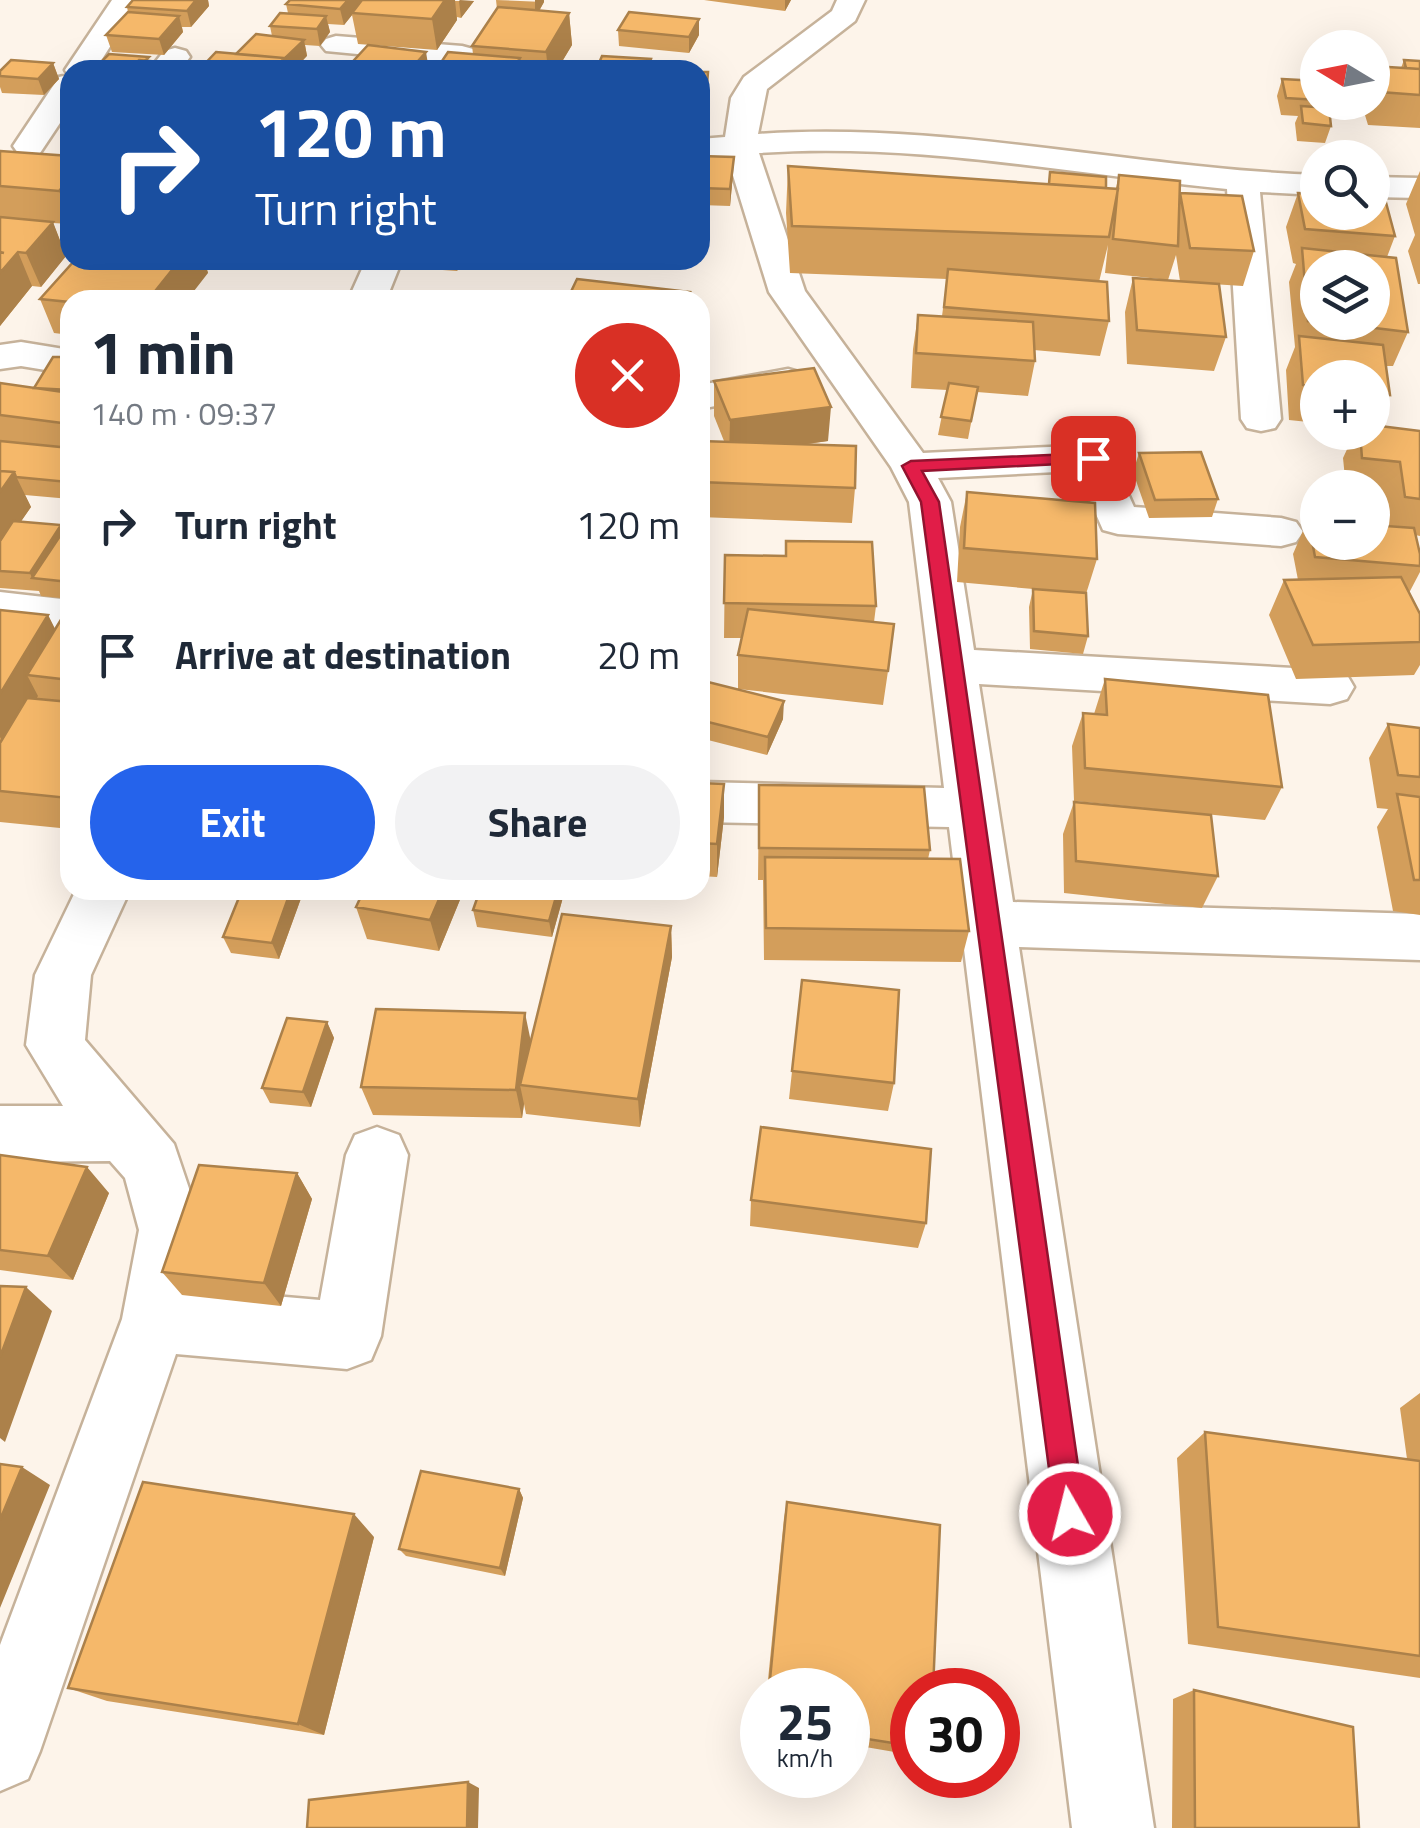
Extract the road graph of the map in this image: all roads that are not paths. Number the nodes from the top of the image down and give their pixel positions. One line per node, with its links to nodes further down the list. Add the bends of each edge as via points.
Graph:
1 (126, 0): 6 (street)
2 (851, 0): 10 (street, via 845,15 755,84)
3 (357, 22): 4 (street)
4 (336, 45): 5 (street); 7 (street)
5 (462, 54)
6 (87, 60)
7 (325, 60)
8 (60, 95): 9 (street)
9 (15, 144): 11 (street)
10 (720, 146): 12 (street, via 891,140); 18 (street, via 787,292)
11 (60, 147)
12 (1242, 183): 13 (street); 20 (street)
13 (1300, 185)
14 (1390, 187): 15 (street)
15 (1420, 188)
16 (0, 357): 17 (street)
17 (60, 360)
18 (845, 371): 19 (street); 21 (street)
19 (710, 395)
20 (1261, 419)
21 (911, 466): 22 (street, via 1093,458 1118,520); 25 (street, via 930,502)
22 (1281, 532)
23 (0, 608): 24 (street)
24 (60, 615)
25 (954, 666): 26 (street); 28 (street)
26 (1330, 688)
27 (710, 802): 28 (street)
28 (972, 808): 30 (street)
29 (98, 900): 32 (street, via 63,975 55,1045)
30 (988, 924): 31 (street); 37 (street)
31 (1420, 936)
32 (126, 1133): 33 (street); 35 (street, via 152,1164 171,1230)
33 (0, 1134)
34 (377, 1155): 35 (street, via 347,1336)
35 (155, 1319): 36 (street)
36 (0, 1751)
37 (1114, 1828)

